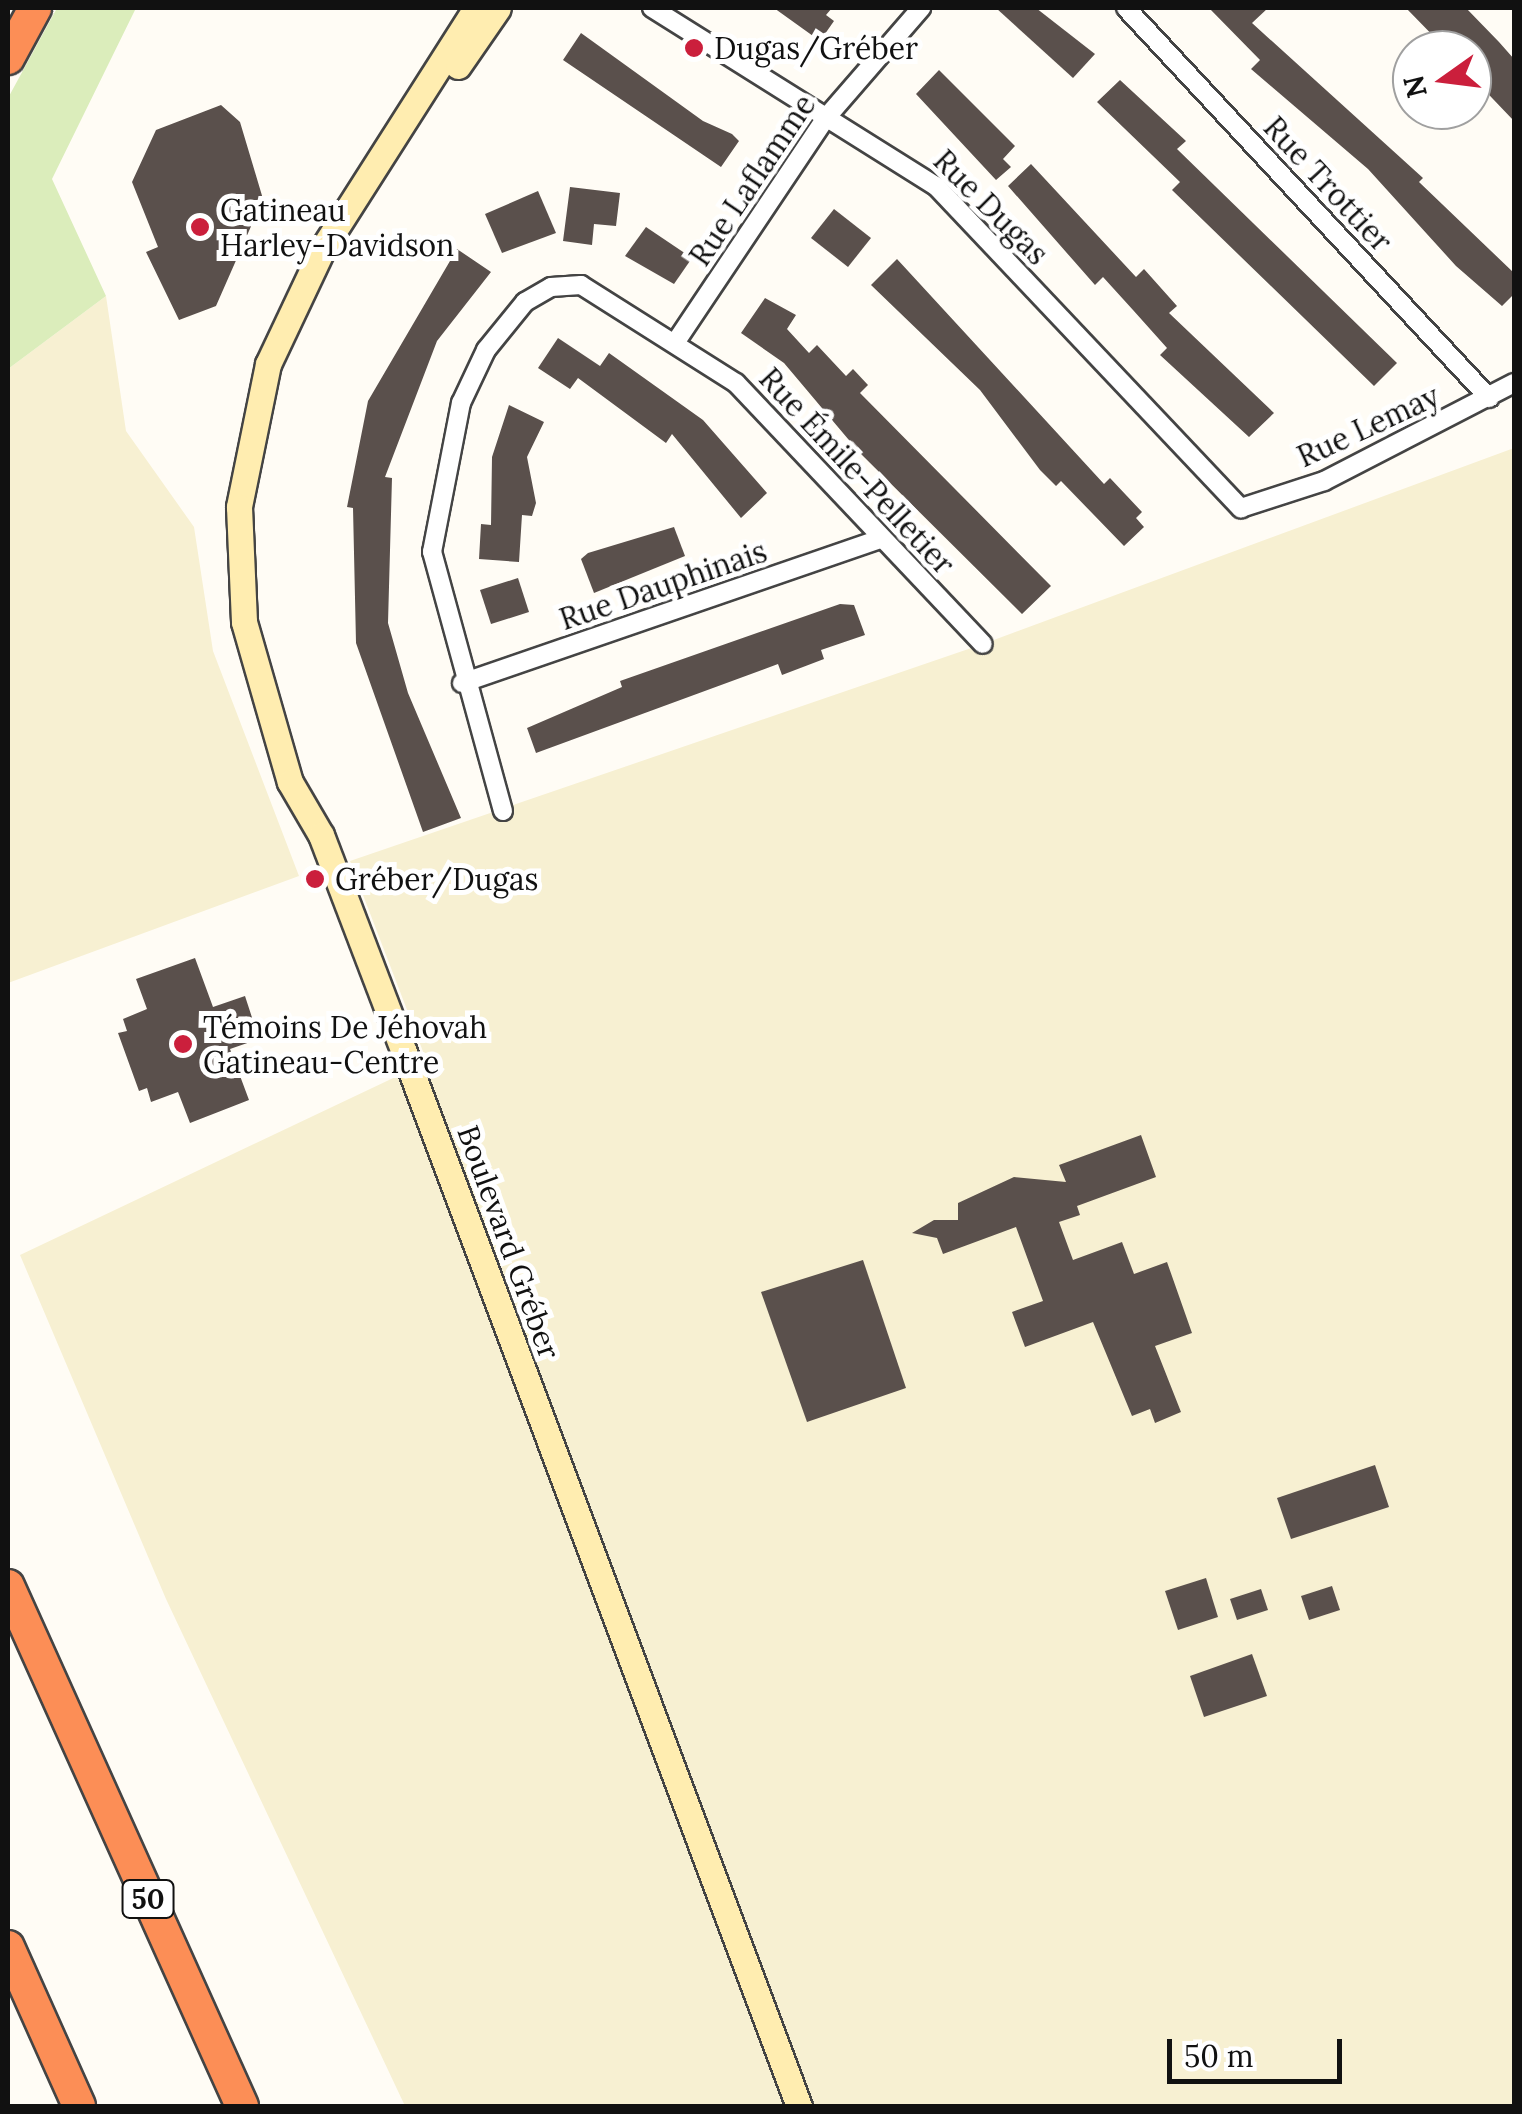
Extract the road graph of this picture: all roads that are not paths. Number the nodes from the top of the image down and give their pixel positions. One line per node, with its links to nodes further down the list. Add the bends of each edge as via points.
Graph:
1 (35, 8): 7 (highway)
2 (476, 8): 9 (street, Boulevard Gréber)
3 (498, 8): 9 (street, Boulevard Gréber)
4 (652, 8): 8 (street, Rue Dugas)
5 (921, 8): 8 (street, Rue Laflamme)
6 (1126, 8): 12 (street, Rue Trottier)
7 (8, 58)
8 (824, 118): 10 (street, Rue Laflamme); 13 (street, Rue Dugas, via 936,186)
9 (336, 225): 24 (street, Boulevard Gréber, via 286,318 249,443 238,558 260,698 404,1052)
10 (675, 343): 14 (street, Rue Émile-Pelletier, via 744,390); 16 (street, Rue Émile-Pelletier, via 581,285 551,287 525,302 486,350 440,478 432,552)
11 (1514, 383): 12 (street, Rue Lemay)
12 (1489, 398): 13 (street, Rue Lemay, via 1324,482)
13 (1241, 508)
14 (882, 538): 15 (street, Rue Émile-Pelletier); 16 (street, Rue Dauphinais)
15 (983, 644)
16 (462, 683): 17 (street, Rue Émile-Pelletier)
17 (503, 811)
18 (8, 1560): 20 (highway)
19 (8, 1586): 20 (highway, 50)
20 (65, 1714): 23 (highway, 50)
21 (8, 1946): 22 (highway)
22 (80, 2106)
23 (242, 2106)
24 (799, 2106)

